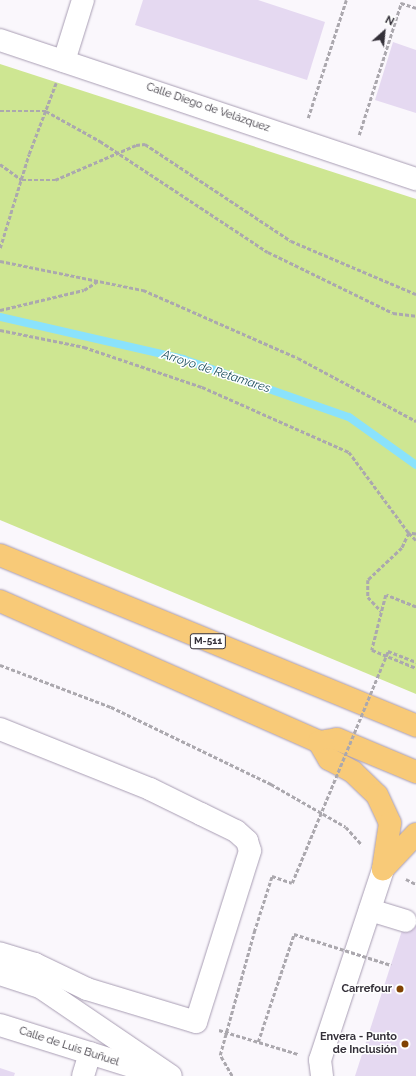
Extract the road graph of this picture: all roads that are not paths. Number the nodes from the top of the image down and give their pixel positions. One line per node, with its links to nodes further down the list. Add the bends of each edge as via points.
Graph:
1 (83, 0): 3 (street)
2 (0, 40): 3 (street, Calle Diego de Velázquez)
3 (64, 61): 4 (street, Calle Diego de Velázquez)
4 (416, 179)
5 (0, 555): 7 (highway, M-511)
6 (0, 601): 9 (highway)
7 (416, 726)
8 (0, 729): 15 (street, via 150,789 236,831 247,840 250,851 196,1022 87,989 35,964)
9 (319, 742): 10 (highway, via 337,739); 12 (highway, via 329,759 353,772 377,795 390,823)
10 (416, 772)
11 (416, 834): 12 (highway)
12 (383, 869): 13 (street)
13 (370, 910): 14 (street); 19 (street)
14 (405, 921)
15 (0, 953)
16 (0, 974): 22 (street, via 40,987)
17 (0, 1024): 18 (street, Calle de Luis Buñuel)
18 (90, 1054): 20 (street); 21 (street, Calle de Luis Buñuel)
19 (321, 1068): 23 (street)
20 (83, 1076)
21 (161, 1076)
22 (170, 1076)
23 (306, 1076)

